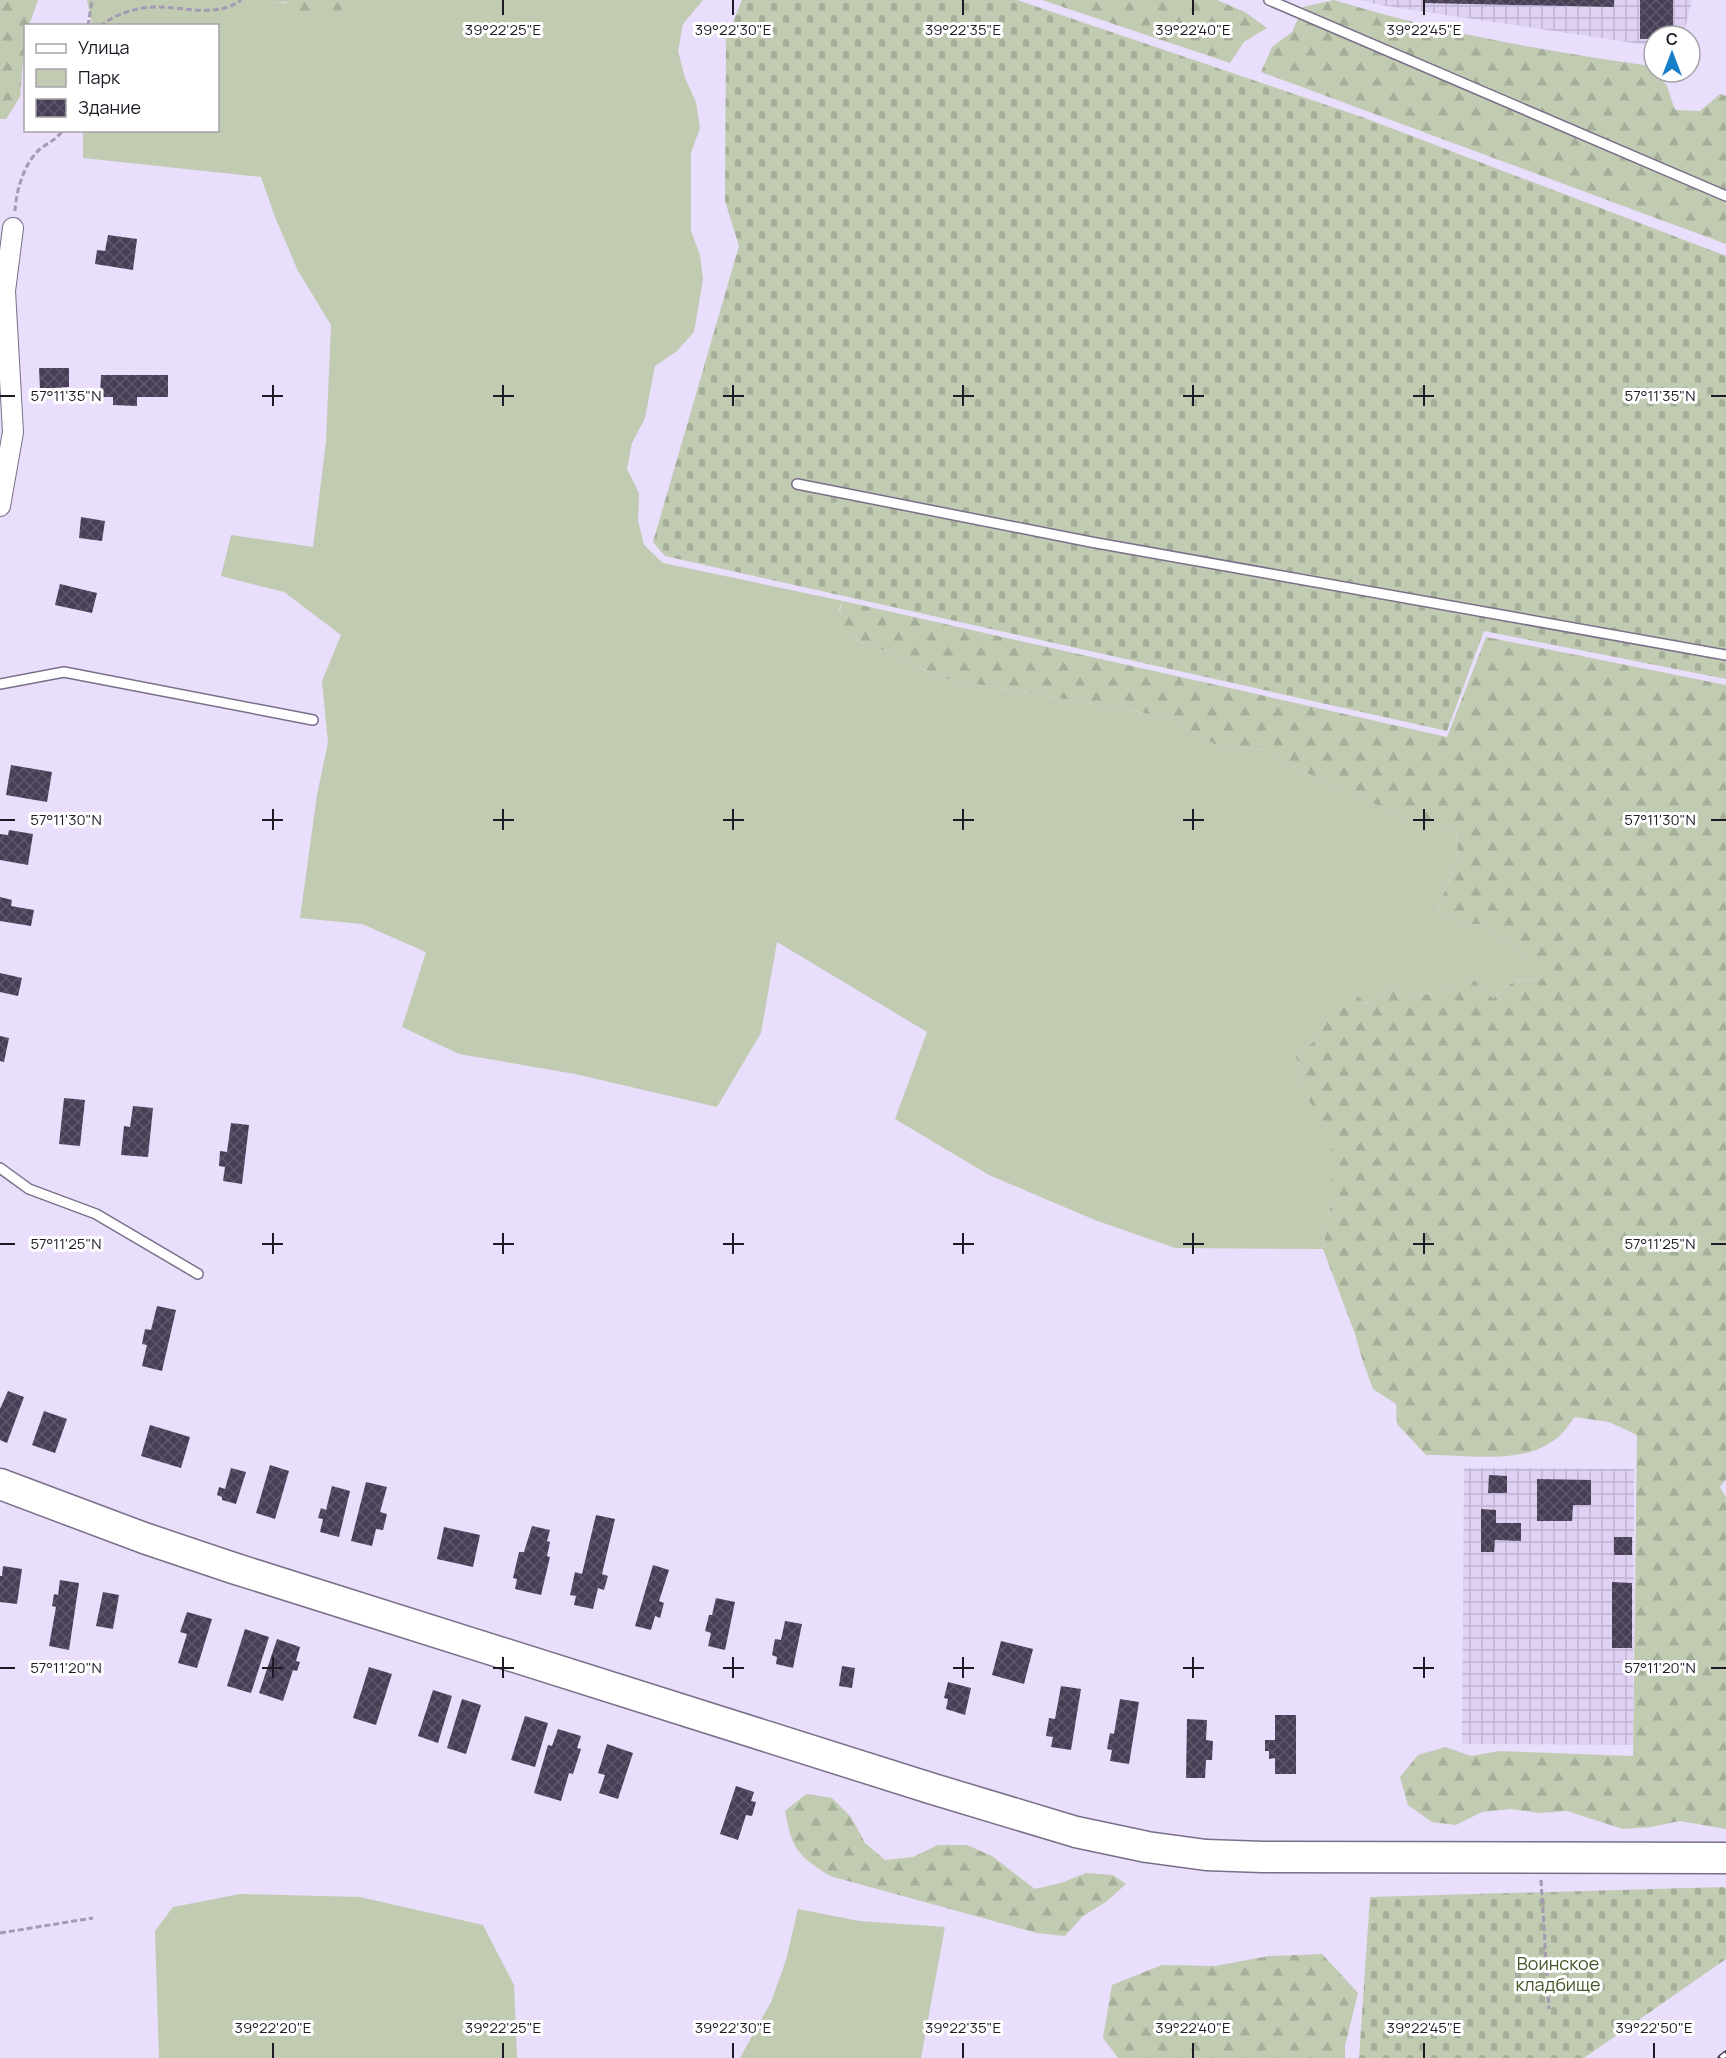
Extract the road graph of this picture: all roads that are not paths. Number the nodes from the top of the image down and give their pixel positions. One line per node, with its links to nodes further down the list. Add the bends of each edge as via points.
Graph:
1 (1269, 0): 2 (lane)
2 (1726, 196)
3 (13, 228): 5 (street, via 5,291 12,432)
4 (798, 484): 6 (lane, via 1091,542)
5 (0, 506)
6 (1726, 655)
7 (0, 684): 8 (lane, via 64,672)
8 (313, 720)
9 (0, 1168): 10 (lane, via 29,1189 96,1214)
10 (198, 1274)
11 (0, 1484): 12 (main road, via 233,1568 1076,1832 1206,1855)
12 (1726, 1858)

